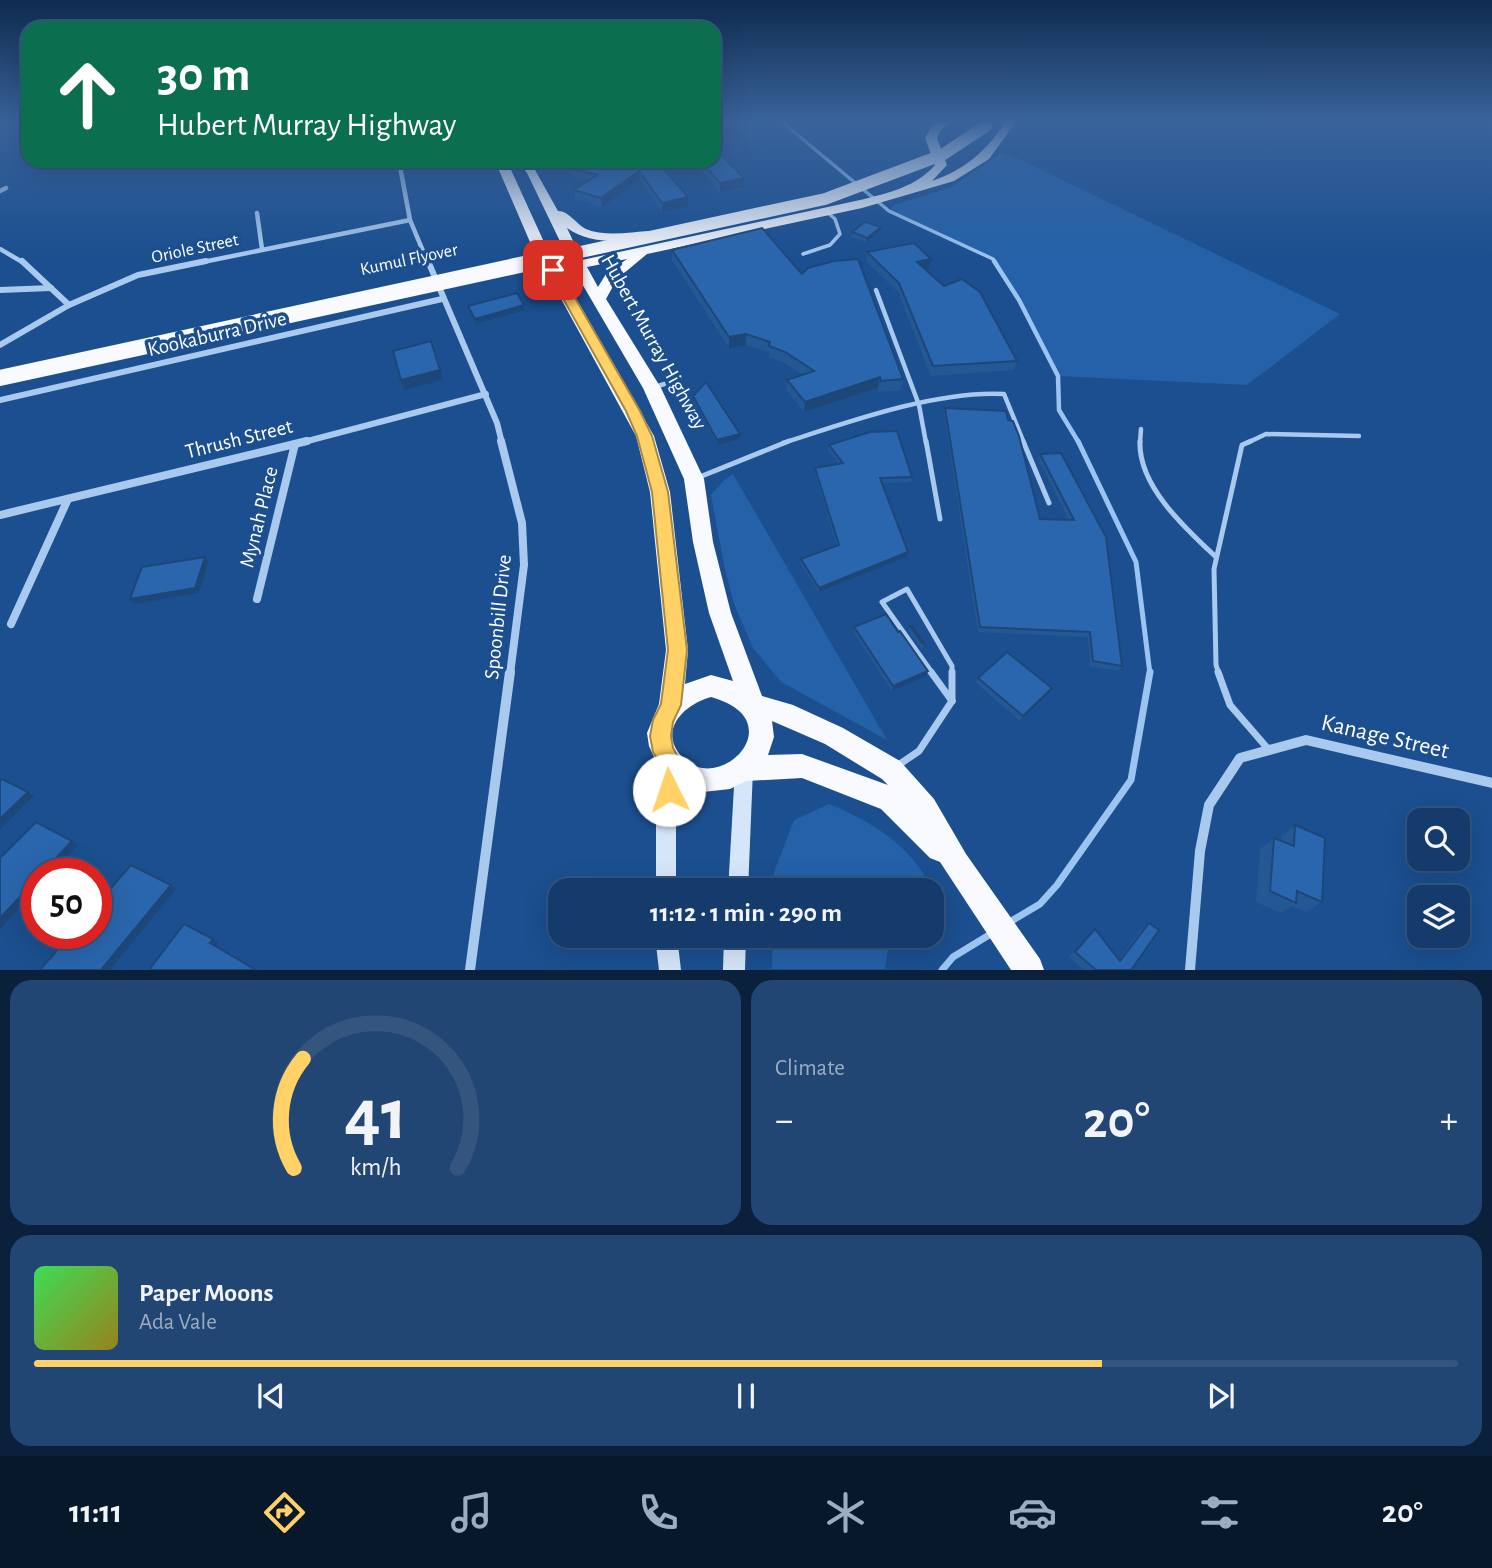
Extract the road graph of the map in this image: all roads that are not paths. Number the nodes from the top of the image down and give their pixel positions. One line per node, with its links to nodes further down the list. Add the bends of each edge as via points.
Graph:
1 (911, 167): 11 (highway, bridge)
2 (939, 167): 8 (highway)
3 (972, 167): 8 (highway)
4 (400, 168): 13 (street, Spoonbill Drive)
5 (503, 168): 19 (highway)
6 (528, 168): 10 (highway, Hubert Murray Highway)
7 (6, 188): 9 (street)
8 (908, 190): 11 (highway, via 862,204)
9 (0, 191)
10 (541, 191): 11 (highway, via 568,226 584,236 651,235); 18 (highway, Hubert Murray Highway)
11 (826, 200): 14 (highway); 17 (lane, via 837,219 840,232 836,242 819,252); 27 (highway, Kumul Flyover, via 672,225); 28 (highway, Kumul Flyover, bridge)
12 (257, 214): 16 (street)
13 (410, 220): 16 (street, Oriole Street); 23 (street, Spoonbill Drive)
14 (671, 244): 18 (highway); 24 (highway, via 627,263 611,277)
15 (0, 249): 20 (street, via 22,261)
16 (262, 249): 25 (street, Oriole Street, via 138,275)
17 (803, 254)
18 (579, 265): 19 (highway); 24 (highway, Hubert Murray Highway)
19 (553, 270): 47 (highway, via 645,436 657,481 677,650)
20 (51, 288): 21 (street); 25 (street)
21 (0, 290)
22 (876, 290): 33 (lane)
23 (442, 299): 31 (street, Spoonbill Drive); 32 (street, Kookaburra Drive)
24 (599, 299): 30 (highway, Hubert Murray Highway)
25 (69, 305): 26 (street, Oriole Street)
26 (0, 345)
27 (0, 365)
28 (0, 378)
29 (680, 379): 30 (lane)
30 (652, 388): 37 (highway, Hubert Murray Highway)
31 (486, 394): 36 (street, Thrush Street); 58 (street, Spoonbill Drive, via 522,523 524,565)
32 (0, 400)
33 (919, 405): 37 (lane, via 776,445); 39 (lane, via 992,391 1004,394); 41 (lane)
34 (1141, 429): 42 (lane, via 1140,454 1156,486 1185,529)
35 (1359, 436): 42 (lane, via 1266,434 1242,445)
36 (295, 444): 38 (street, Thrush Street); 43 (street, Mynah Place)
37 (694, 479): 46 (highway, Hubert Murray Highway, via 720,613)
38 (68, 499): 40 (street, Thrush Street); 44 (street)
39 (1049, 503)
40 (0, 515)
41 (940, 519)
42 (1216, 557): 48 (lane, via 1216,665 1230,705)
43 (257, 599)
44 (10, 624)
45 (952, 701): 45 (lane, via 952,666 907,589 882,602); 51 (lane, via 919,751)
46 (754, 704): 47 (highway, via 726,688 711,686 682,695); 50 (highway, via 762,736 757,754); 51 (highway, via 834,736)
47 (671, 705): 49 (highway, via 660,736)
48 (1269, 750): 52 (street, Kanage Street, via 1306,740); 62 (street, Kanage Street, via 1240,758 1209,805 1200,851)
49 (673, 766): 50 (highway, via 701,780 733,777); 54 (main road, via 666,814)
50 (744, 769): 53 (highway, via 802,766 890,799); 55 (main road)
51 (891, 770): 53 (highway, via 925,808)
52 (1492, 783)
53 (956, 864): 61 (highway)
54 (666, 878)
55 (739, 878)
56 (667, 948): 59 (main road)
57 (735, 948): 60 (main road)
58 (470, 970)
59 (670, 970)
60 (734, 970)
61 (1029, 970)
62 (1190, 970)

